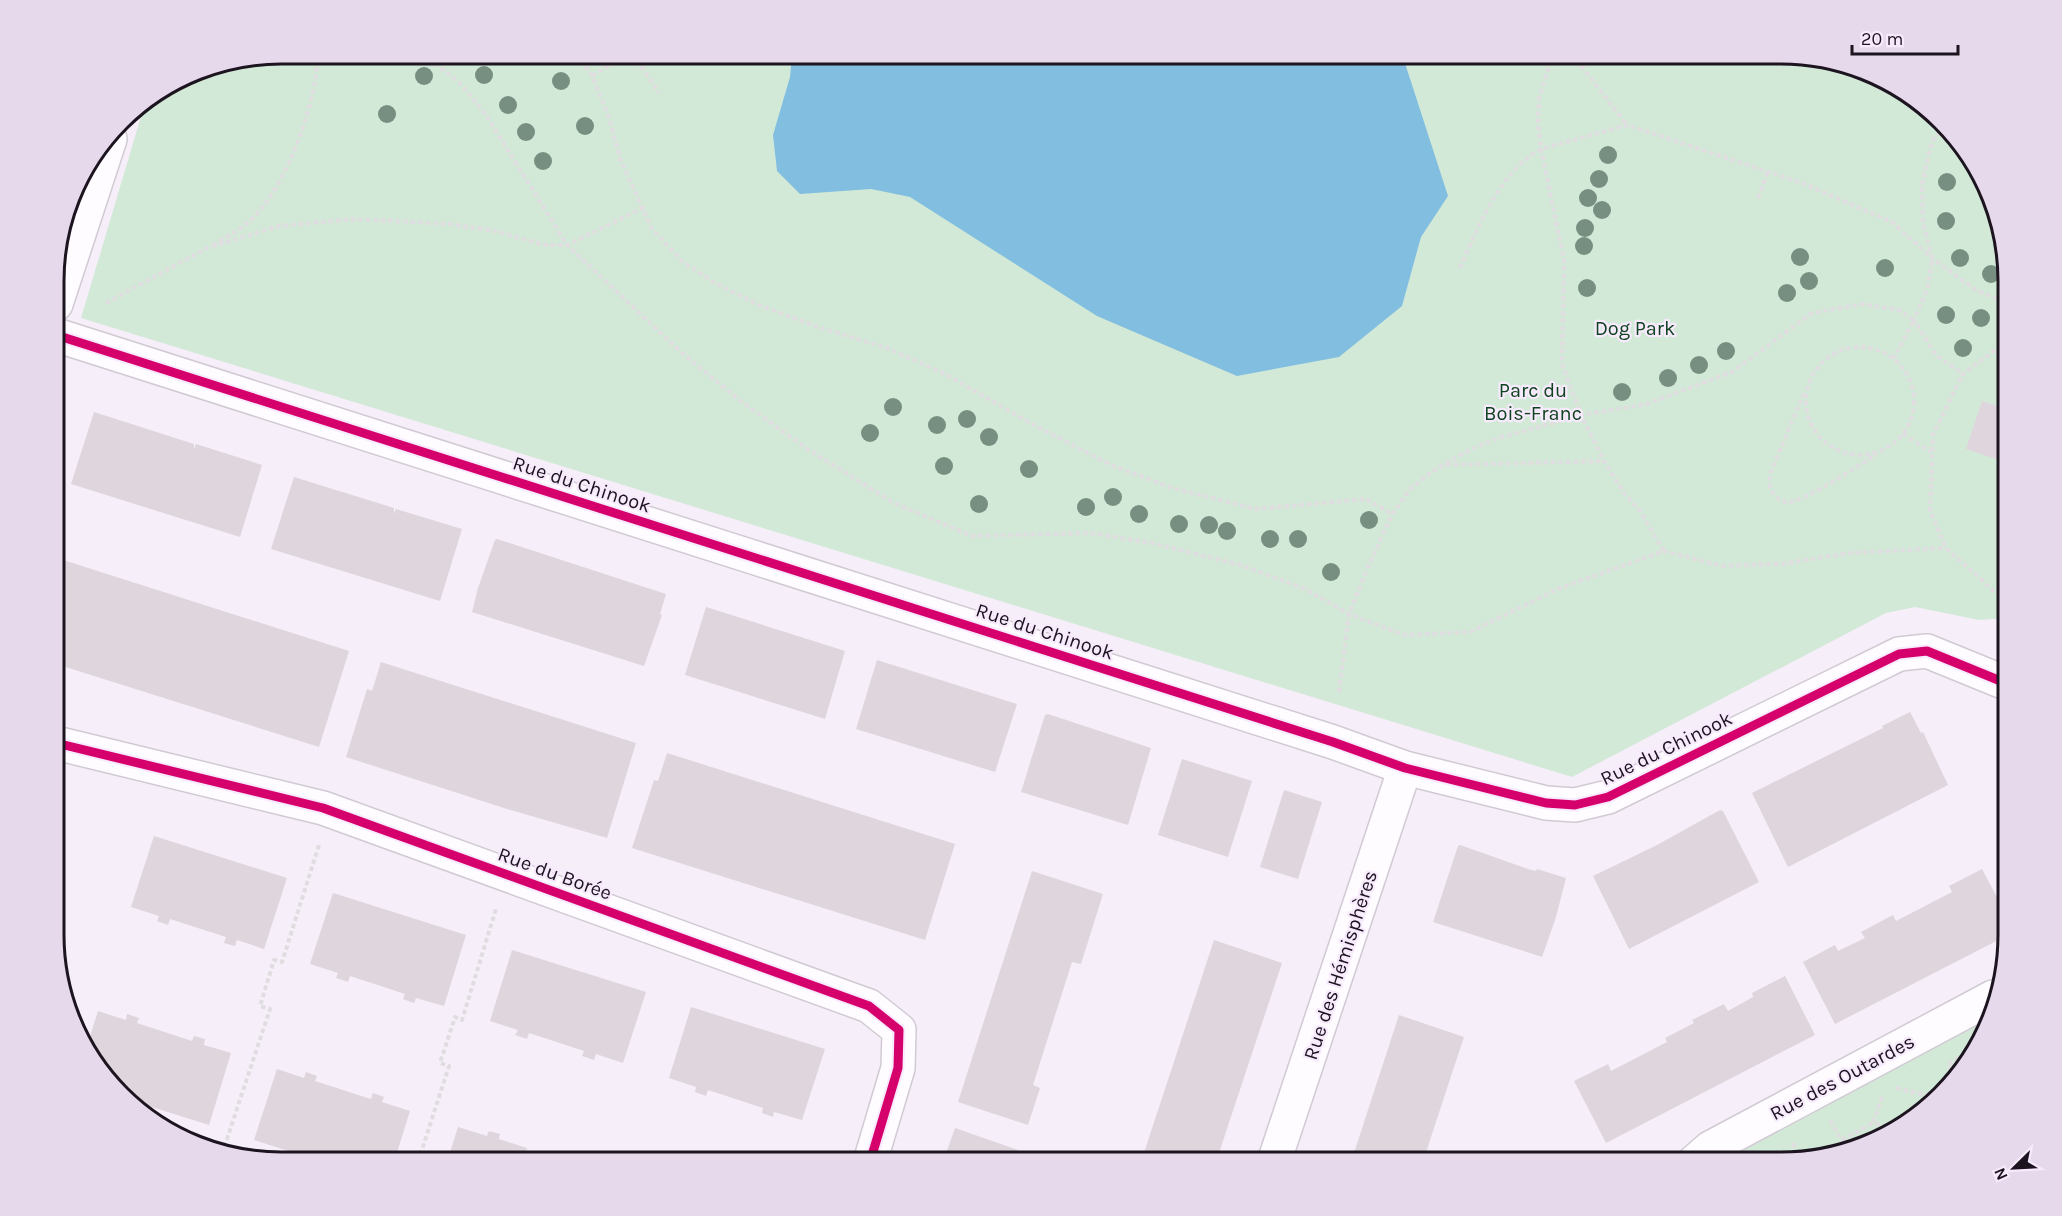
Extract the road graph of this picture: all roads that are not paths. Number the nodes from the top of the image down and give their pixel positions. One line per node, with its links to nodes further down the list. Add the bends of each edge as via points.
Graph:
1 (104, 156): 2 (street)
2 (64, 279)
3 (64, 338): 6 (street, Rue du Chinook)
4 (1998, 680): 6 (street, Rue du Chinook, via 1928,651 1899,654 1608,797 1575,805 1546,803)
5 (64, 745): 8 (street, Rue du Borée, via 323,808 870,1005 898,1030 898,1068)
6 (1405, 768): 9 (street, Rue des Hémisphères)
7 (1987, 1000): 10 (street, Rue des Outardes)
8 (873, 1152)
9 (1277, 1152)
10 (1705, 1152)

